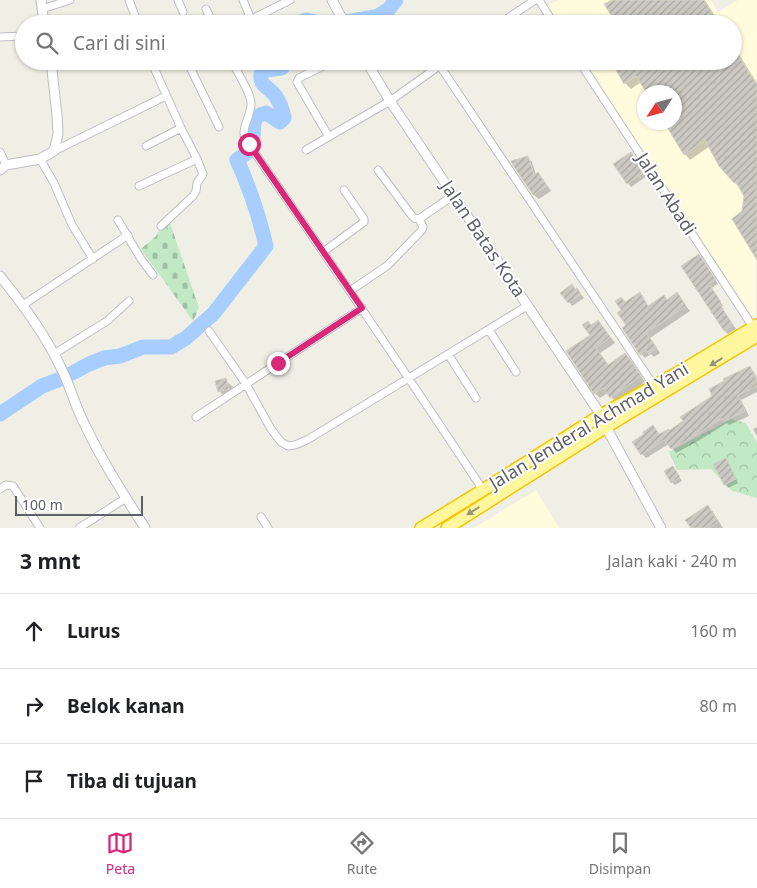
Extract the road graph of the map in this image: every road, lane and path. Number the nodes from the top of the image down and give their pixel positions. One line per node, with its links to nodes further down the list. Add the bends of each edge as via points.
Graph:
1 (70, 0): 9 (street)
2 (129, 0): 12 (street)
3 (178, 0): 11 (street)
4 (243, 0): 14 (street)
5 (332, 0): 16 (street)
6 (535, 0): 17 (street)
7 (539, 0): 18 (street)
8 (286, 1): 15 (street)
9 (42, 5)
10 (206, 9): 13 (street)
11 (183, 12)
12 (135, 15)
13 (209, 15)
14 (249, 15)
15 (262, 15)
16 (341, 15)
17 (512, 15)
18 (548, 15)
19 (15, 36): 20 (street)
20 (0, 37)
21 (52, 70): 37 (street, via 58,134)
22 (157, 70): 30 (street)
23 (191, 70): 32 (street)
24 (236, 70): 50 (street, via 251,103 245,139)
25 (315, 70): 34 (street, via 297,82)
26 (371, 70): 31 (street, Jalan Batas Kota)
27 (434, 70): 31 (street)
28 (447, 70): 67 (street)
29 (585, 70): 60 (street, Jalan Abadi)
30 (166, 96): 33 (street); 37 (street)
31 (390, 101): 34 (street); 45 (street, Jalan Batas Kota)
32 (219, 127)
33 (181, 128): 35 (street); 40 (street)
34 (329, 137): 36 (street)
35 (146, 146)
36 (306, 150)
37 (54, 151): 39 (street)
38 (0, 152): 41 (street)
39 (40, 159): 41 (street); 51 (street, via 72,225)
40 (197, 159): 43 (street); 48 (street, via 203,174 196,191)
41 (3, 168)
42 (378, 170): 46 (street, via 408,212)
43 (139, 186)
44 (344, 190): 50 (street, via 364,222)
45 (454, 195): 46 (street); 57 (street, Jalan Batas Kota)
46 (419, 219): 54 (street, via 420,232 388,265)
47 (118, 220): 49 (street)
48 (161, 226)
49 (128, 235): 51 (street); 52 (street)
50 (323, 252): 54 (street)
51 (93, 259): 56 (street)
52 (153, 275)
53 (0, 276): 56 (street)
54 (350, 291): 58 (street)
55 (129, 301): 62 (street, via 107,321)
56 (23, 305): 62 (street)
57 (527, 306): 59 (street); 69 (street, Jalan Batas Kota)
58 (362, 308): 65 (street); 66 (street)
59 (489, 330): 63 (street); 64 (street)
60 (756, 330): 67 (highway, Jalan Jenderal Achmad Yani); 71 (highway, Jalan Jenderal Achmad Yani, one-way to 71)
61 (209, 331): 66 (street)
62 (54, 354): 76 (street, via 84,425)
63 (448, 354): 65 (street); 68 (street)
64 (516, 372)
65 (408, 377): 66 (street, via 307,440 288,446 271,429); 75 (street)
66 (246, 384): 70 (street)
67 (654, 386): 69 (highway, Jalan Jenderal Achmad Yani)
68 (476, 398)
69 (601, 415): 72 (highway, Jalan Jenderal Achmad Yani)
70 (196, 417)
71 (606, 427): 73 (highway, Jalan Jenderal Achmad Yani); 84 (street)
72 (513, 471): 73 (highway); 75 (highway, Jalan Jenderal Achmad Yani)
73 (520, 482): 83 (highway, Jalan Jenderal Achmad Yani, one-way to 83)
74 (0, 489): 78 (street, via 6,485 13,486)
75 (483, 490): 82 (highway, Jalan Jenderal Achmad Yani)
76 (126, 498): 79 (street); 80 (street)
77 (261, 517): 81 (street)
78 (40, 528)
79 (79, 528)
80 (145, 528)
81 (268, 528)
82 (421, 528)
83 (446, 528)
84 (661, 528)

